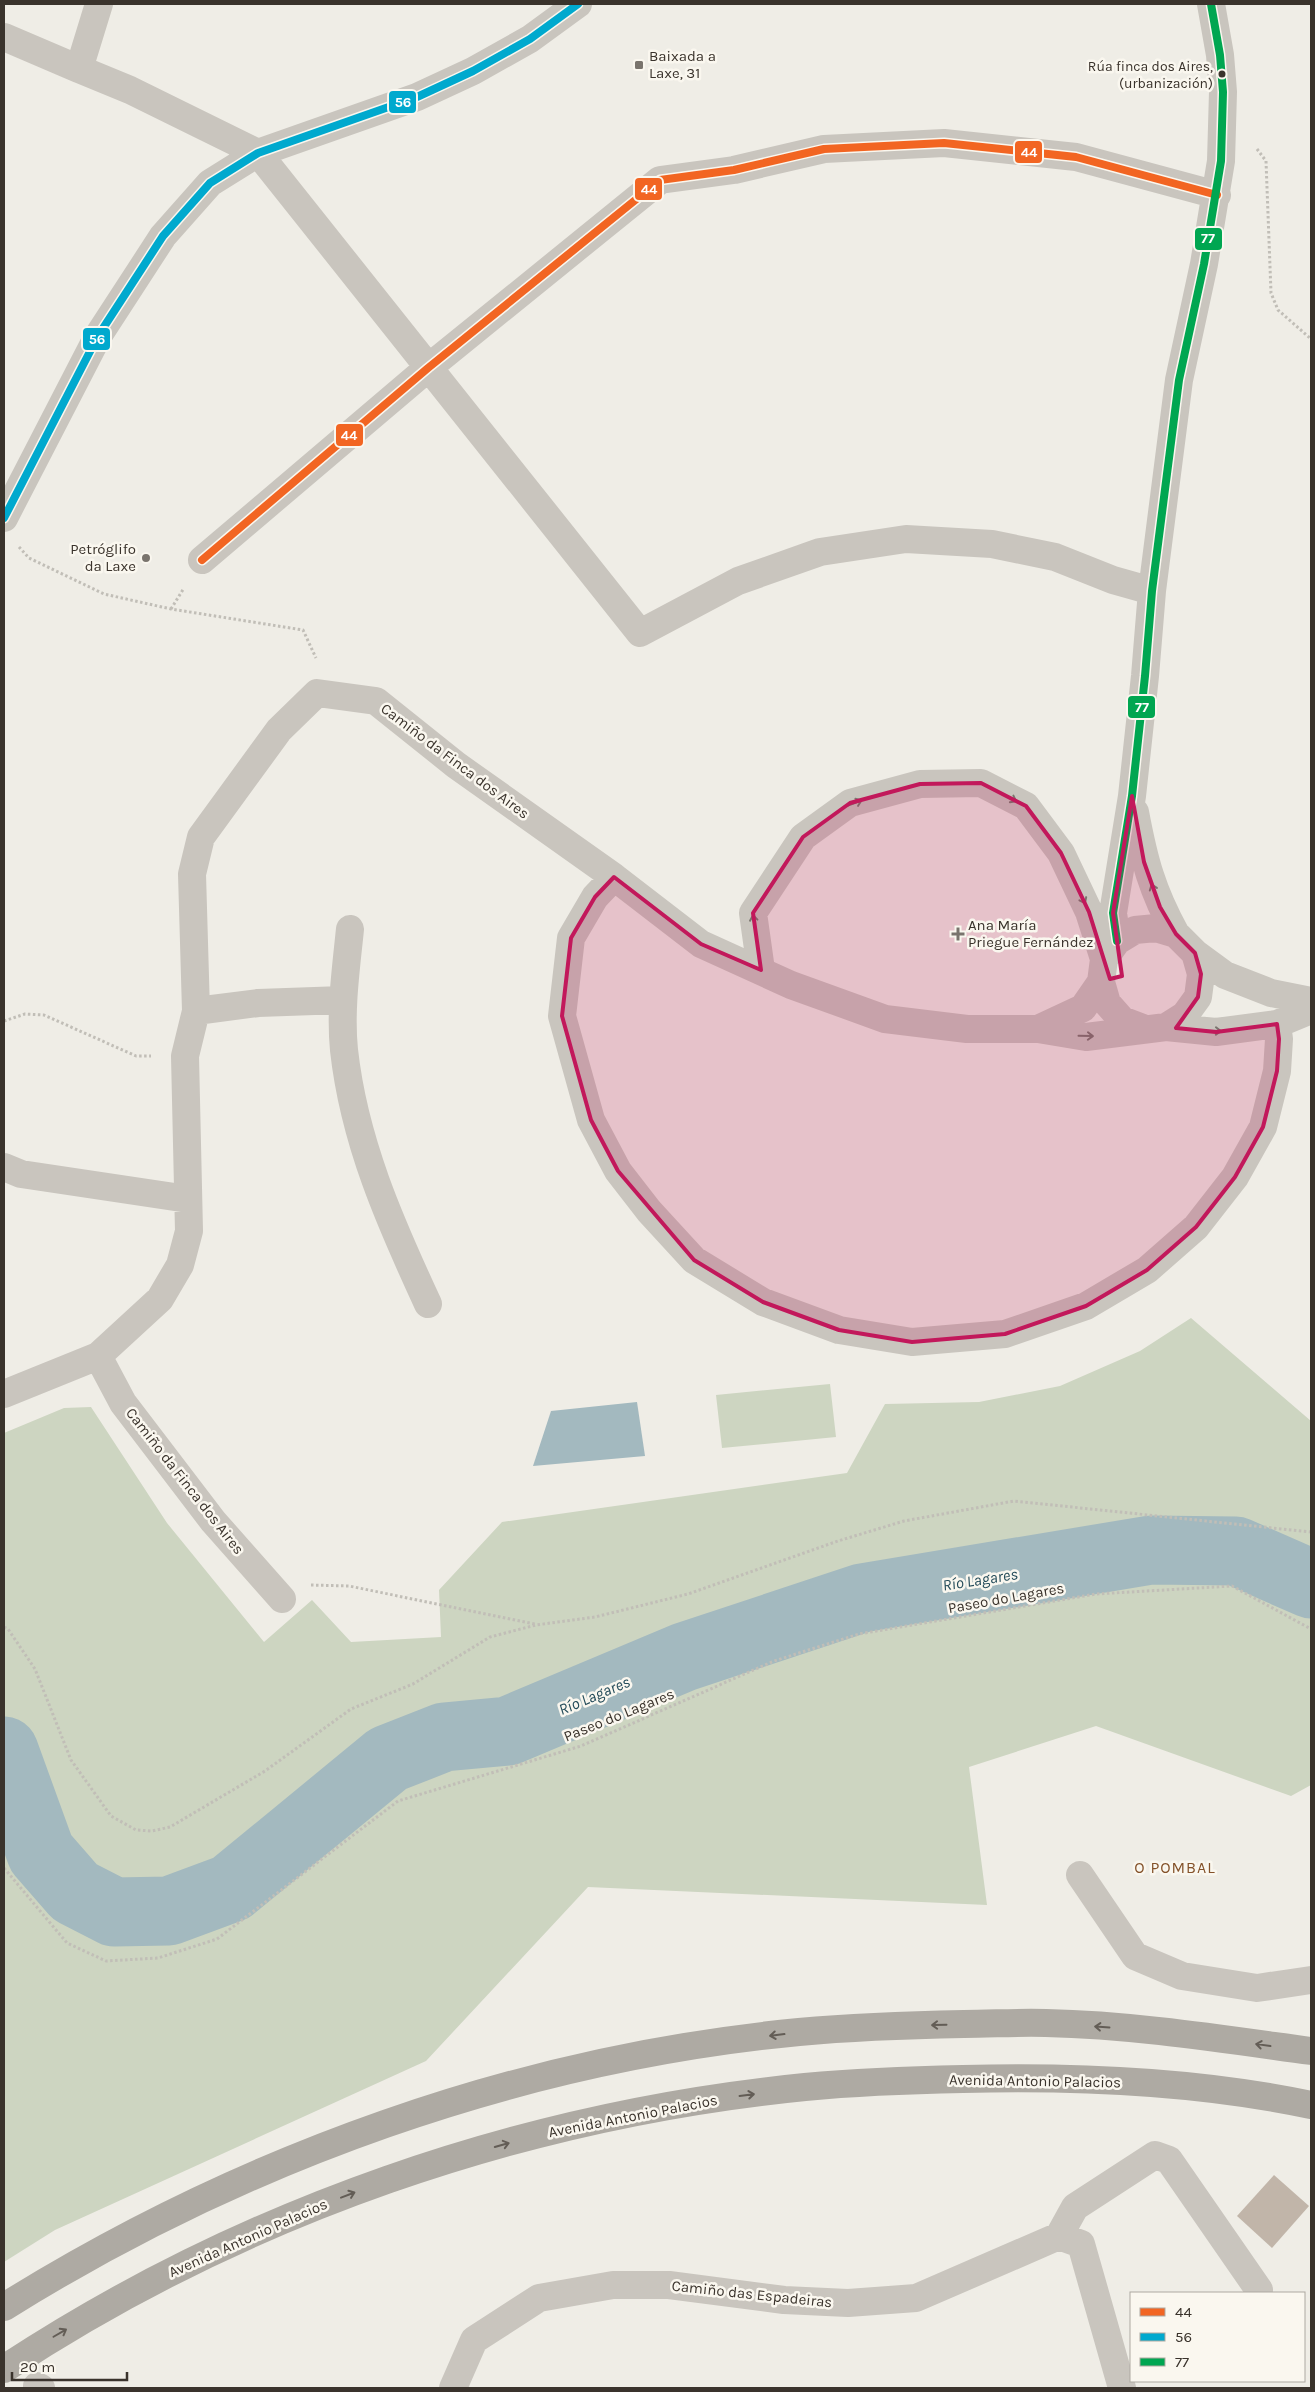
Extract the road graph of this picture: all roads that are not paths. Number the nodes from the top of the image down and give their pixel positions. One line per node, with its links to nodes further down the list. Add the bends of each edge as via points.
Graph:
1 (99, 4): 5 (street)
2 (578, 4): 6 (street, via 530,39 417,98)
3 (1210, 4): 7 (street, via 1220,55 1224,130)
4 (4, 37): 5 (street)
5 (79, 70): 6 (street, via 130,90)
6 (258, 153): 8 (street); 9 (street, via 210,183 163,236 98,336)
7 (1217, 195): 8 (street, via 1076,157 944,143 824,149 734,170 660,180); 11 (street, via 1179,380)
8 (428, 368): 10 (street); 11 (street, via 640,632 738,581 820,552 906,539 1010,547 1055,557)
9 (4, 518)
10 (202, 560)
11 (1152, 591): 12 (street)
12 (1132, 796): 15 (street, one-way to 12, via 1160,907 1144,862); 17 (street)
13 (614, 877): 18 (street, Camiño da Finca dos Aires, via 701,944); 22 (street, Camiño da Finca dos Aires, via 456,765 376,701 317,693 279,730 201,837 192,874); 23 (street, via 595,897 571,938 562,1016 591,1120 618,1171 694,1260 763,1302 839,1330 912,1342 1004,1334 1086,1306 1147,1270 1196,1227 1235,1177 1263,1127 1277,1070 1279,1039)
14 (350, 929): 19 (street)
15 (1176, 934): 16 (street); 17 (street, via 1156,928 1135,930)
16 (1195, 953): 20 (street, via 1225,975 1271,992); 24 (street, via 1201,974 1198,997 1185,1015)
17 (1107, 961): 18 (street, one-way to 17, via 753,913 803,838 850,803 920,784 981,782 1026,806 1061,853 1089,912); 24 (street, via 1107,1003 1122,1020); 25 (street, Camiño da Finca dos Aires, via 1083,1008)
18 (761, 970): 25 (street, Camiño da Finca dos Aires, via 791,985 884,1019 967,1029)
19 (343, 1000): 22 (street, via 258,1003); 28 (street, via 344,1050 359,1134 390,1224)
20 (1311, 1001)
21 (1311, 1010): 23 (street, Camiño da Finca dos Aires)
22 (196, 1011): 27 (street, Camiño da Finca dos Aires, via 185,1056)
23 (1276, 1024): 24 (street, Camiño da Finca dos Aires, one-way to 23, via 1216,1032)
24 (1154, 1027): 25 (street, Camiño da Finca dos Aires, one-way to 24, via 1086,1037)
25 (1038, 1028)
26 (4, 1167): 27 (street, via 21,1174)
27 (188, 1199): 29 (street, Camiño da Finca dos Aires, via 189,1231 180,1264 160,1299)
28 (428, 1304)
29 (98, 1356): 30 (street, Camiño da Finca dos Aires); 31 (street, Camiño da Finca dos Aires, via 141,1426 213,1521)
30 (4, 1394)
31 (282, 1599)
32 (1080, 1875): 33 (street, via 1135,1956 1182,1976 1257,1988)
33 (1311, 1980)
34 (1311, 2051): 38 (main road, one-way to 38, via 1157,2030 1045,2023 892,2026 799,2032 623,2059 542,2077 449,2104 269,2169 106,2247)
35 (1311, 2104): 39 (main road, Avenida Antonio Palacios, one-way to 35, via 121,2298 204,2255 288,2218 459,2157 548,2132 634,2113 804,2087 1015,2078 1107,2080 1211,2089)
36 (1059, 2236): 37 (street, via 1075,2206 1156,2155 1169,2160); 40 (street, Camiño das Espadeiras, via 916,2298 839,2303 784,2300 669,2285 613,2284 539,2298 474,2340); 41 (street, via 1082,2244)
37 (1259, 2290)
38 (4, 2307)
39 (4, 2369)
40 (453, 2388)
41 (1122, 2388)

